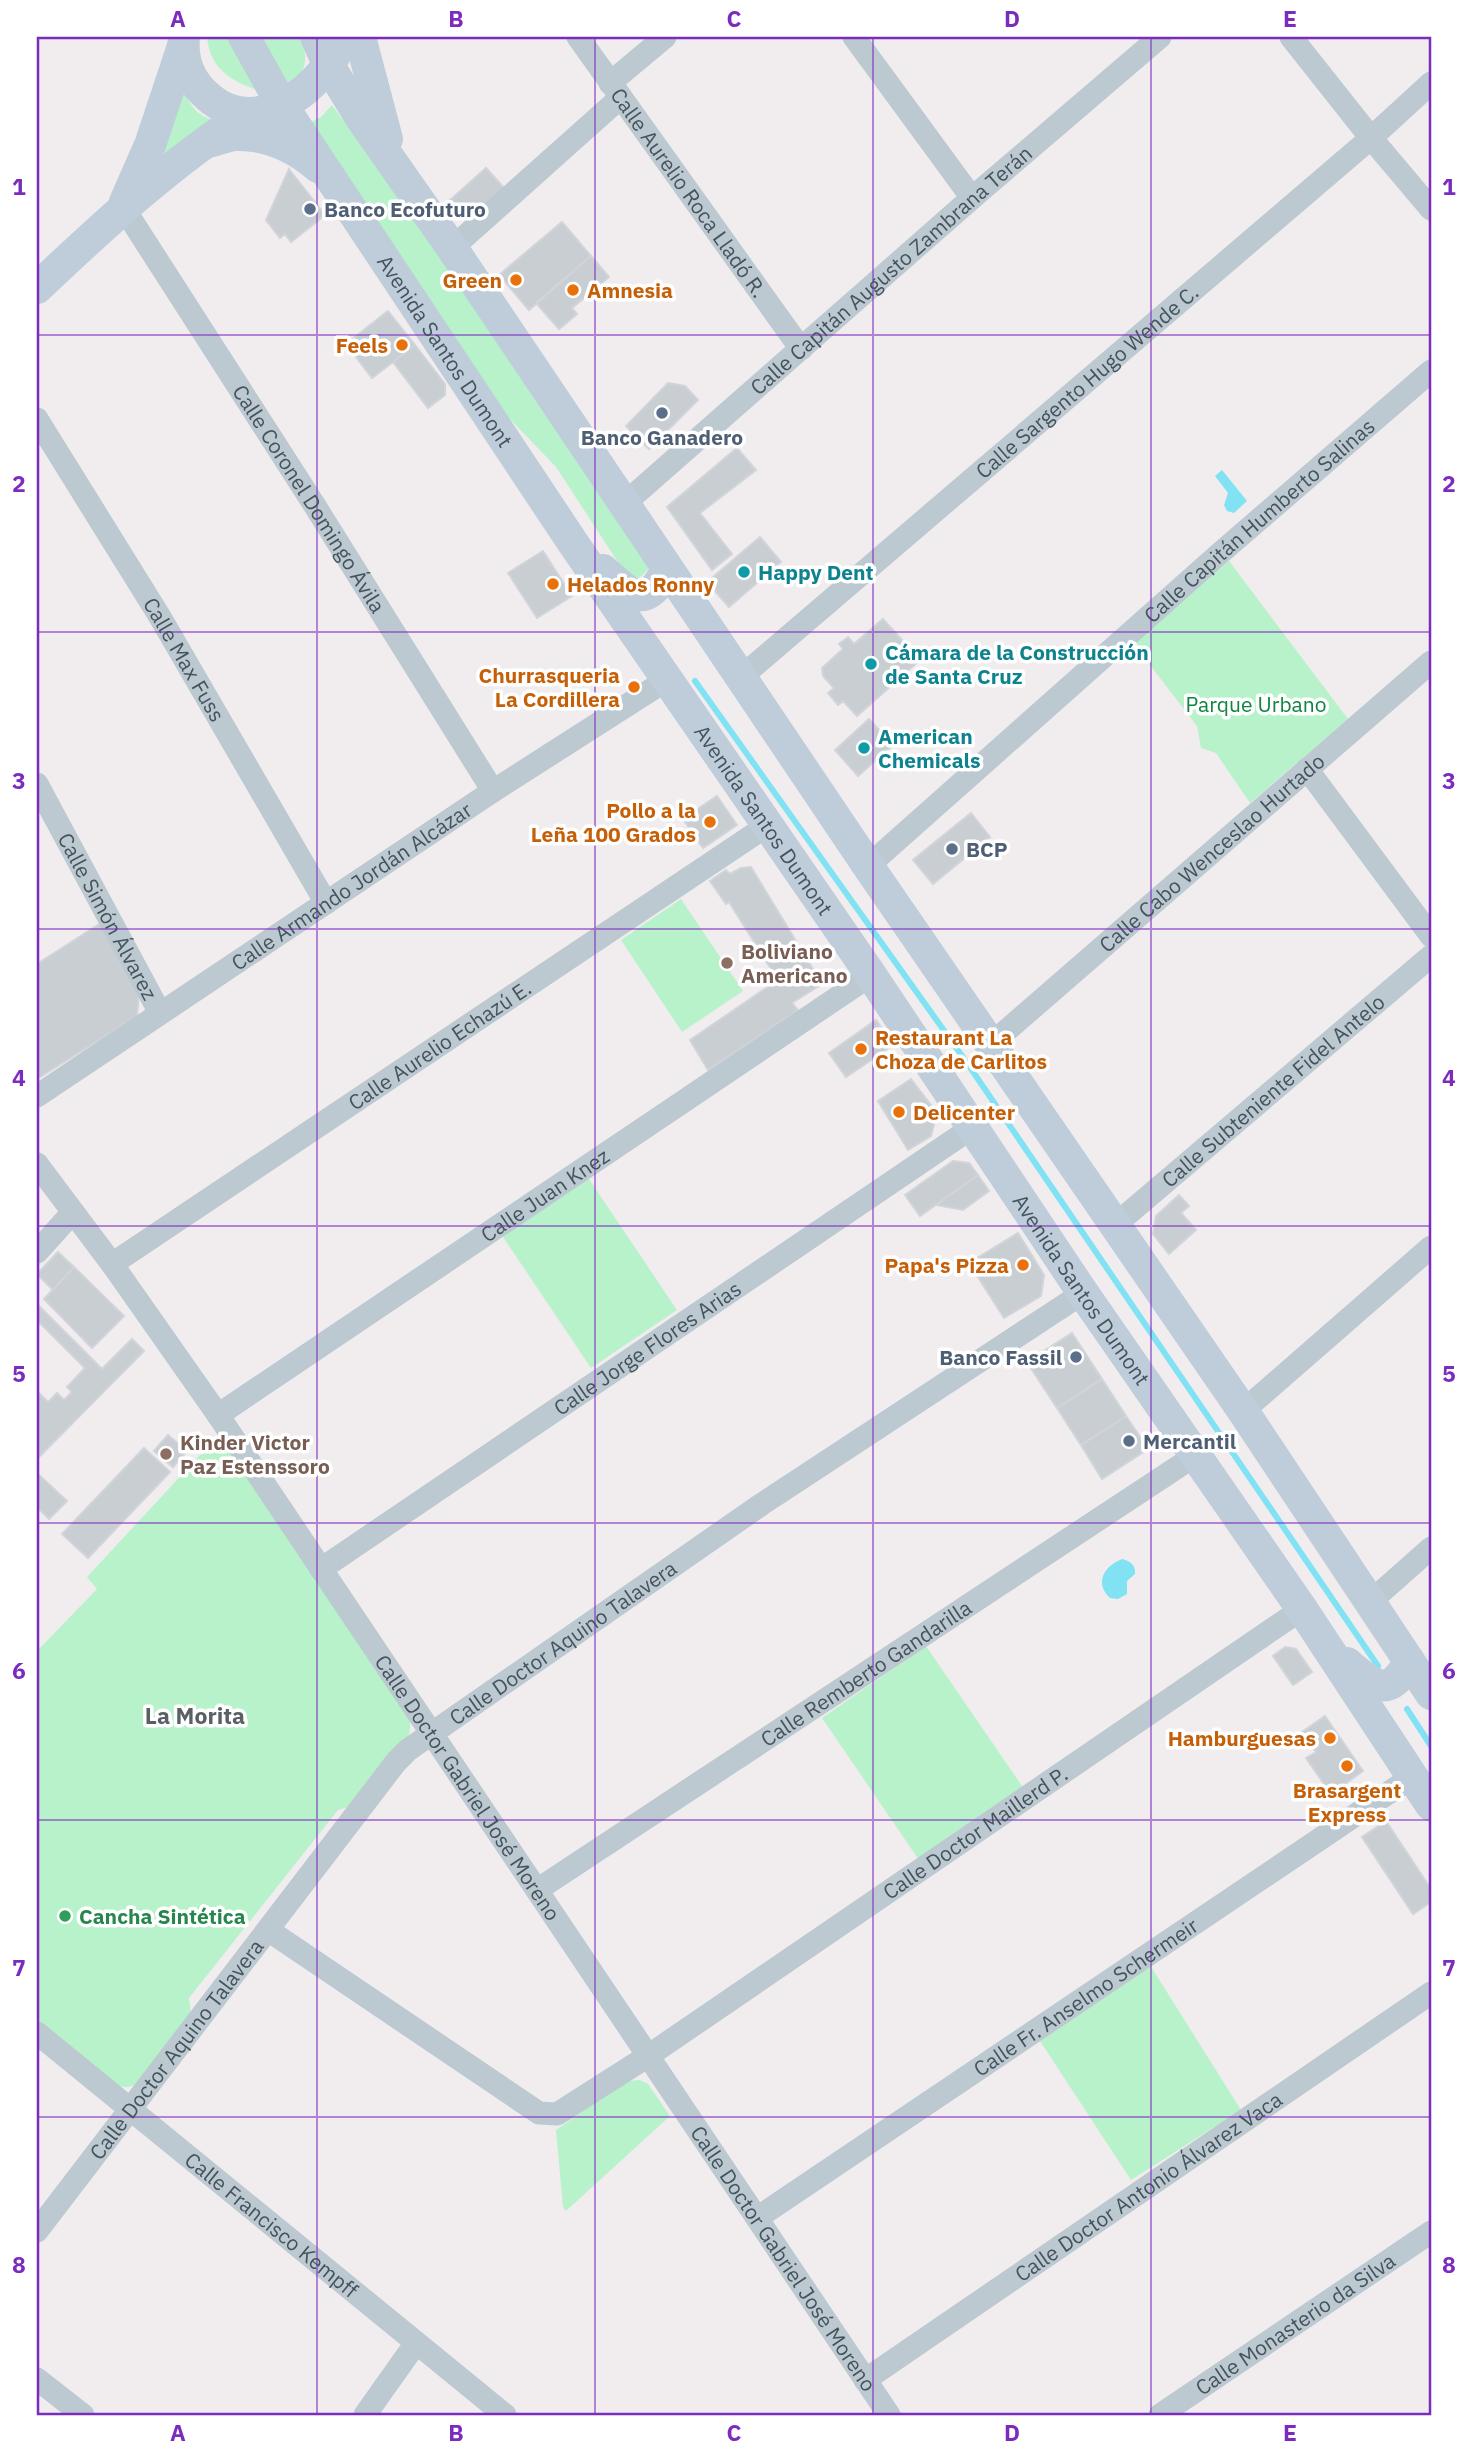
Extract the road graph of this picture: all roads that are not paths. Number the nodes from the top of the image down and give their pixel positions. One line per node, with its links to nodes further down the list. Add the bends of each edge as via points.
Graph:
1 (244, 37): 14 (main road, Avenida Santos Dumont)
2 (316, 37): 11 (main road)
3 (344, 37): 11 (main road)
4 (360, 37): 18 (main road)
5 (578, 37): 13 (street, Calle Aurelio Roca Lladó R.)
6 (665, 37): 13 (street)
7 (854, 37): 20 (street)
8 (1291, 37): 16 (street)
9 (184, 41): 15 (main road, via 190,74 203,92 220,105); 21 (main road, via 150,145)
10 (1147, 41): 20 (street, Calle Capitán Augusto Zambrana Terán)
11 (329, 66): 14 (main road, via 302,94); 18 (main road)
12 (1431, 83): 16 (street, Calle Sargento Hugo Wende C.)
13 (615, 91): 23 (street); 25 (street, Calle Aurelio Roca Lladó R.)
14 (282, 106): 15 (main road); 19 (main road, Avenida Santos Dumont)
15 (248, 113): 17 (main road)
16 (1371, 138): 22 (street); 34 (street, Calle Sargento Hugo Wende C.)
17 (200, 144): 19 (main road, via 235,135 271,139 304,154); 21 (main road)
18 (395, 168): 23 (main road)
19 (334, 182): 29 (main road, Avenida Santos Dumont)
20 (972, 198): 25 (street, Calle Capitán Augusto Zambrana Terán)
21 (123, 207): 24 (main road); 38 (street, Calle Coronel Domingo Ávila)
22 (1431, 209)
23 (452, 248): 28 (main road)
24 (37, 288)
25 (801, 349): 28 (street, Calle Capitán Augusto Zambrana Terán)
26 (1431, 371): 40 (street, Calle Capitán Humberto Salinas)
27 (37, 419): 41 (street, Calle Max Fuss, via 160,617)
28 (624, 504): 30 (main road)
29 (573, 543): 30 (main road, via 632,594 647,595); 31 (main road, Avenida Santos Dumont)
30 (667, 570): 32 (main road)
31 (633, 629): 32 (main road, via 648,607 664,602 682,612); 35 (main road, Avenida Santos Dumont)
32 (720, 649): 34 (main road)
33 (1431, 662): 36 (street, Calle Cabo Wenceslao Hurtado)
34 (741, 677): 40 (main road)
35 (668, 679): 38 (street, Calle Armando Jordán Alcázar); 39 (main road, Avenida Santos Dumont)
36 (1307, 769): 42 (street); 46 (street, Calle Cabo Wenceslao Hurtado)
37 (37, 783): 45 (street, Calle Simón Álvarez)
38 (493, 791): 41 (street, Calle Armando Jordán Alcázar)
39 (768, 825): 44 (main road, Avenida Santos Dumont); 54 (street, Calle Aurelio Echazú E.)
40 (868, 866): 46 (main road)
41 (326, 903): 45 (street, Calle Armando Jordán Alcázar)
42 (1431, 936)
43 (1431, 956): 51 (street, Calle Subteniente Fidel Antelo)
44 (871, 975): 48 (main road, Avenida Santos Dumont); 57 (street, Calle Juan Knez)
45 (160, 1013): 47 (street, Calle Armando Jordán Alcázar)
46 (991, 1044): 51 (main road)
47 (37, 1096)
48 (973, 1127): 55 (main road, Avenida Santos Dumont); 60 (street, Calle Jorge Flores Arias)
49 (37, 1164): 50 (street, Calle Doctor Gabriel José Moreno)
50 (73, 1212): 53 (street); 54 (street, Calle Doctor Gabriel José Moreno)
51 (1116, 1224): 56 (main road)
52 (1431, 1247): 56 (street)
53 (37, 1252)
54 (111, 1264): 57 (street, Calle Doctor Gabriel José Moreno)
55 (1083, 1293): 58 (main road, Avenida Santos Dumont); 68 (street, Calle Doctor Aquino Talavera, via 762,1504)
56 (1243, 1411): 61 (main road)
57 (218, 1415): 60 (street, Calle Doctor Gabriel José Moreno)
58 (1196, 1455): 62 (main road, Avenida Santos Dumont); 71 (street, Calle Remberto Gandarilla)
59 (1431, 1548): 61 (street)
60 (321, 1569): 68 (street, Calle Doctor Gabriel José Moreno)
61 (1370, 1602): 64 (main road)
62 (1302, 1609): 63 (main road, Avenida Santos Dumont); 75 (street, Calle Doctor Maillerd P.)
63 (1325, 1643): 64 (main road, via 1376,1686 1397,1681); 67 (main road, Avenida Santos Dumont)
64 (1409, 1661): 65 (main road)
65 (1431, 1694)
66 (1431, 1706): 67 (main road, via 1417,1697 1392,1699)
67 (1376, 1720): 69 (main road, Avenida Santos Dumont)
68 (431, 1733): 71 (street, Calle Doctor Gabriel José Moreno); 72 (street, Calle Doctor Aquino Talavera, via 396,1762)
69 (1412, 1777): 70 (main road, Avenida Santos Dumont); 77 (street, Calle Fr. Anselmo Schermeir)
70 (1431, 1805)
71 (537, 1890): 75 (street, Calle Doctor Gabriel José Moreno)
72 (268, 1930): 75 (street, Calle Doctor Maillerd P., via 539,2113 557,2115); 76 (street, Calle Doctor Aquino Talavera)
73 (1431, 1993): 82 (street, Calle Doctor Antonio Álvarez Vaca)
74 (37, 2033): 76 (street, Calle Francisco Kempff)
75 (648, 2056): 77 (street, Calle Doctor Gabriel José Moreno)
76 (131, 2110): 78 (street, Calle Doctor Aquino Talavera); 80 (street, Calle Francisco Kempff)
77 (757, 2218): 82 (street, Calle Doctor Gabriel José Moreno)
78 (37, 2231)
79 (1431, 2232): 87 (street, Calle Monasterio da Silva)
80 (416, 2343): 84 (street); 85 (street, Calle Francisco Kempff)
81 (37, 2379): 83 (street)
82 (865, 2380): 86 (street, Calle Doctor Gabriel José Moreno)
83 (83, 2415)
84 (365, 2415)
85 (505, 2415)
86 (889, 2415)
87 (1160, 2415)

